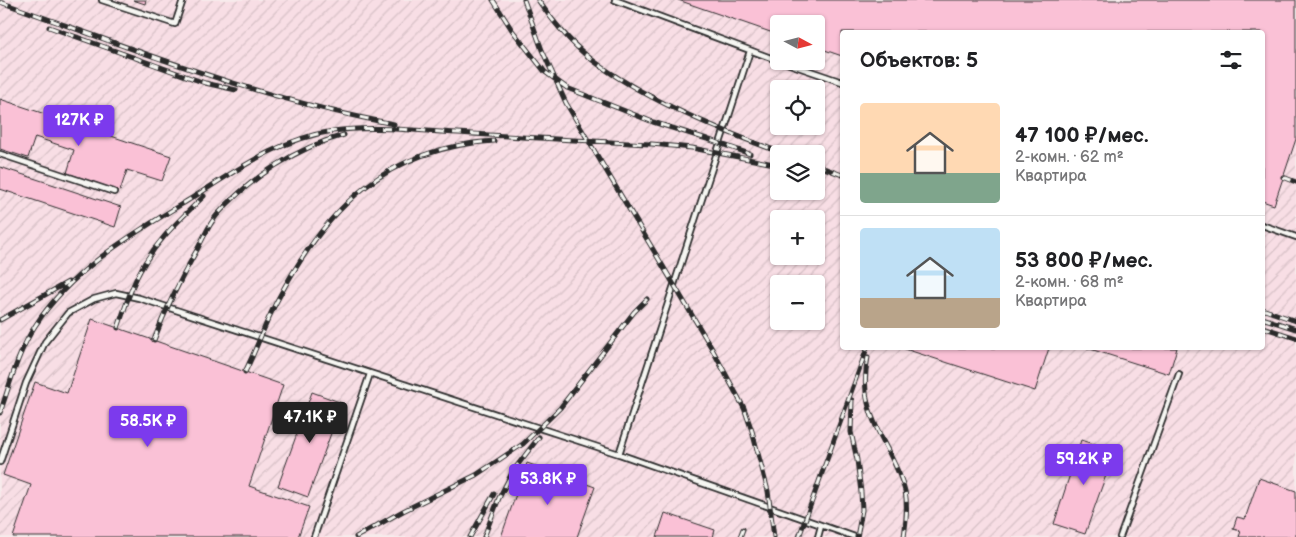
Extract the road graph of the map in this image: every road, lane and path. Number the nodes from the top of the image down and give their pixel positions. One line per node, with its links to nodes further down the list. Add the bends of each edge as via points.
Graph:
1 (102, 0): 2 (lane, via 175,24)
2 (183, 0)
3 (615, 0): 4 (lane)
4 (624, 2): 5 (lane)
5 (750, 51): 6 (lane); 15 (lane)
6 (770, 58)
7 (807, 70): 8 (lane)
8 (840, 81)
9 (0, 154): 10 (lane)
10 (114, 192)
11 (1265, 226): 12 (lane)
12 (1296, 237)
13 (370, 374): 15 (lane); 16 (lane, via 116,293 94,299 68,313 45,342 26,383); 18 (lane)
14 (1179, 374): 21 (lane)
15 (619, 454): 17 (lane)
16 (0, 462)
17 (822, 526): 19 (lane); 20 (lane)
18 (314, 537)
19 (818, 537)
20 (854, 537)
21 (1120, 537)

